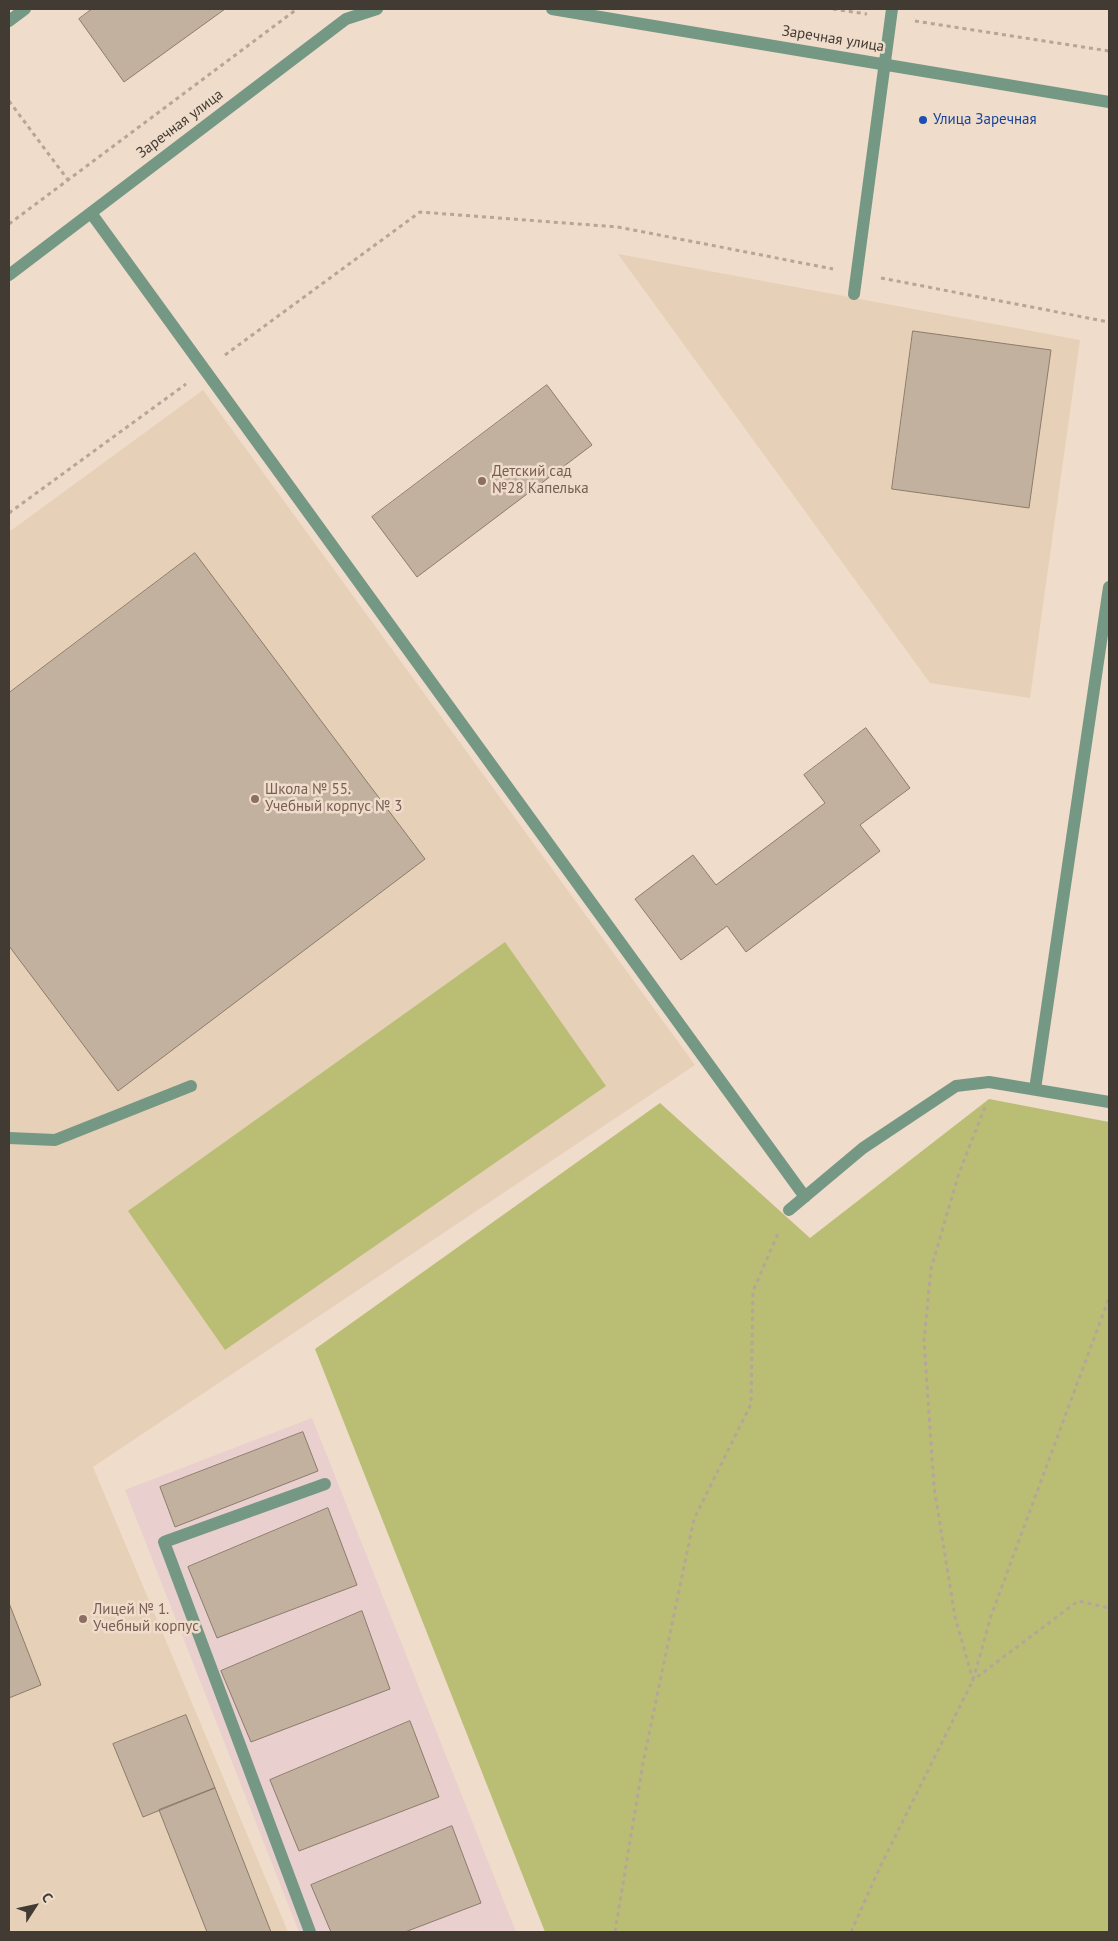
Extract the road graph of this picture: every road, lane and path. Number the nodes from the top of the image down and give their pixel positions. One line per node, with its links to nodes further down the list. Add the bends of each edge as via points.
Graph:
1 (25, 9): 7 (street)
2 (297, 9): 12 (path)
3 (377, 9): 13 (street, Заречная улица, via 346,19)
4 (552, 9): 9 (street, Заречная улица)
5 (833, 9): 6 (path)
6 (891, 13): 8 (path); 9 (street)
7 (9, 21)
8 (1109, 52)
9 (884, 64): 11 (street, Заречная улица); 15 (street)
10 (9, 101): 12 (path)
11 (1109, 102)
12 (68, 180): 14 (path)
13 (91, 213): 16 (street, Заречная улица); 19 (street)
14 (9, 224)
15 (857, 273): 17 (street); 18 (path); 19 (path, via 618,227 420,212)
16 (9, 275)
17 (854, 294)
18 (1109, 322)
19 (205, 370): 20 (path); 27 (street)
20 (9, 513)
21 (1109, 587): 24 (street)
22 (994, 1083): 24 (street); 27 (street, via 956,1086 863,1148); 32 (path, via 959,1173 932,1269 924,1340 934,1487 955,1617)
23 (191, 1086): 26 (street, via 55,1140)
24 (1035, 1089): 25 (street)
25 (1109, 1102)
26 (9, 1138)
27 (805, 1196): 28 (street)
28 (789, 1210): 34 (path, via 753,1291 752,1404 694,1519 643,1763)
29 (1109, 1298): 32 (path, via 991,1616)
30 (325, 1484): 33 (street, via 164,1542)
31 (1109, 1608): 32 (path, via 1078,1601)
32 (974, 1680): 35 (path)
33 (310, 1932)
34 (615, 1932)
35 (851, 1932)

